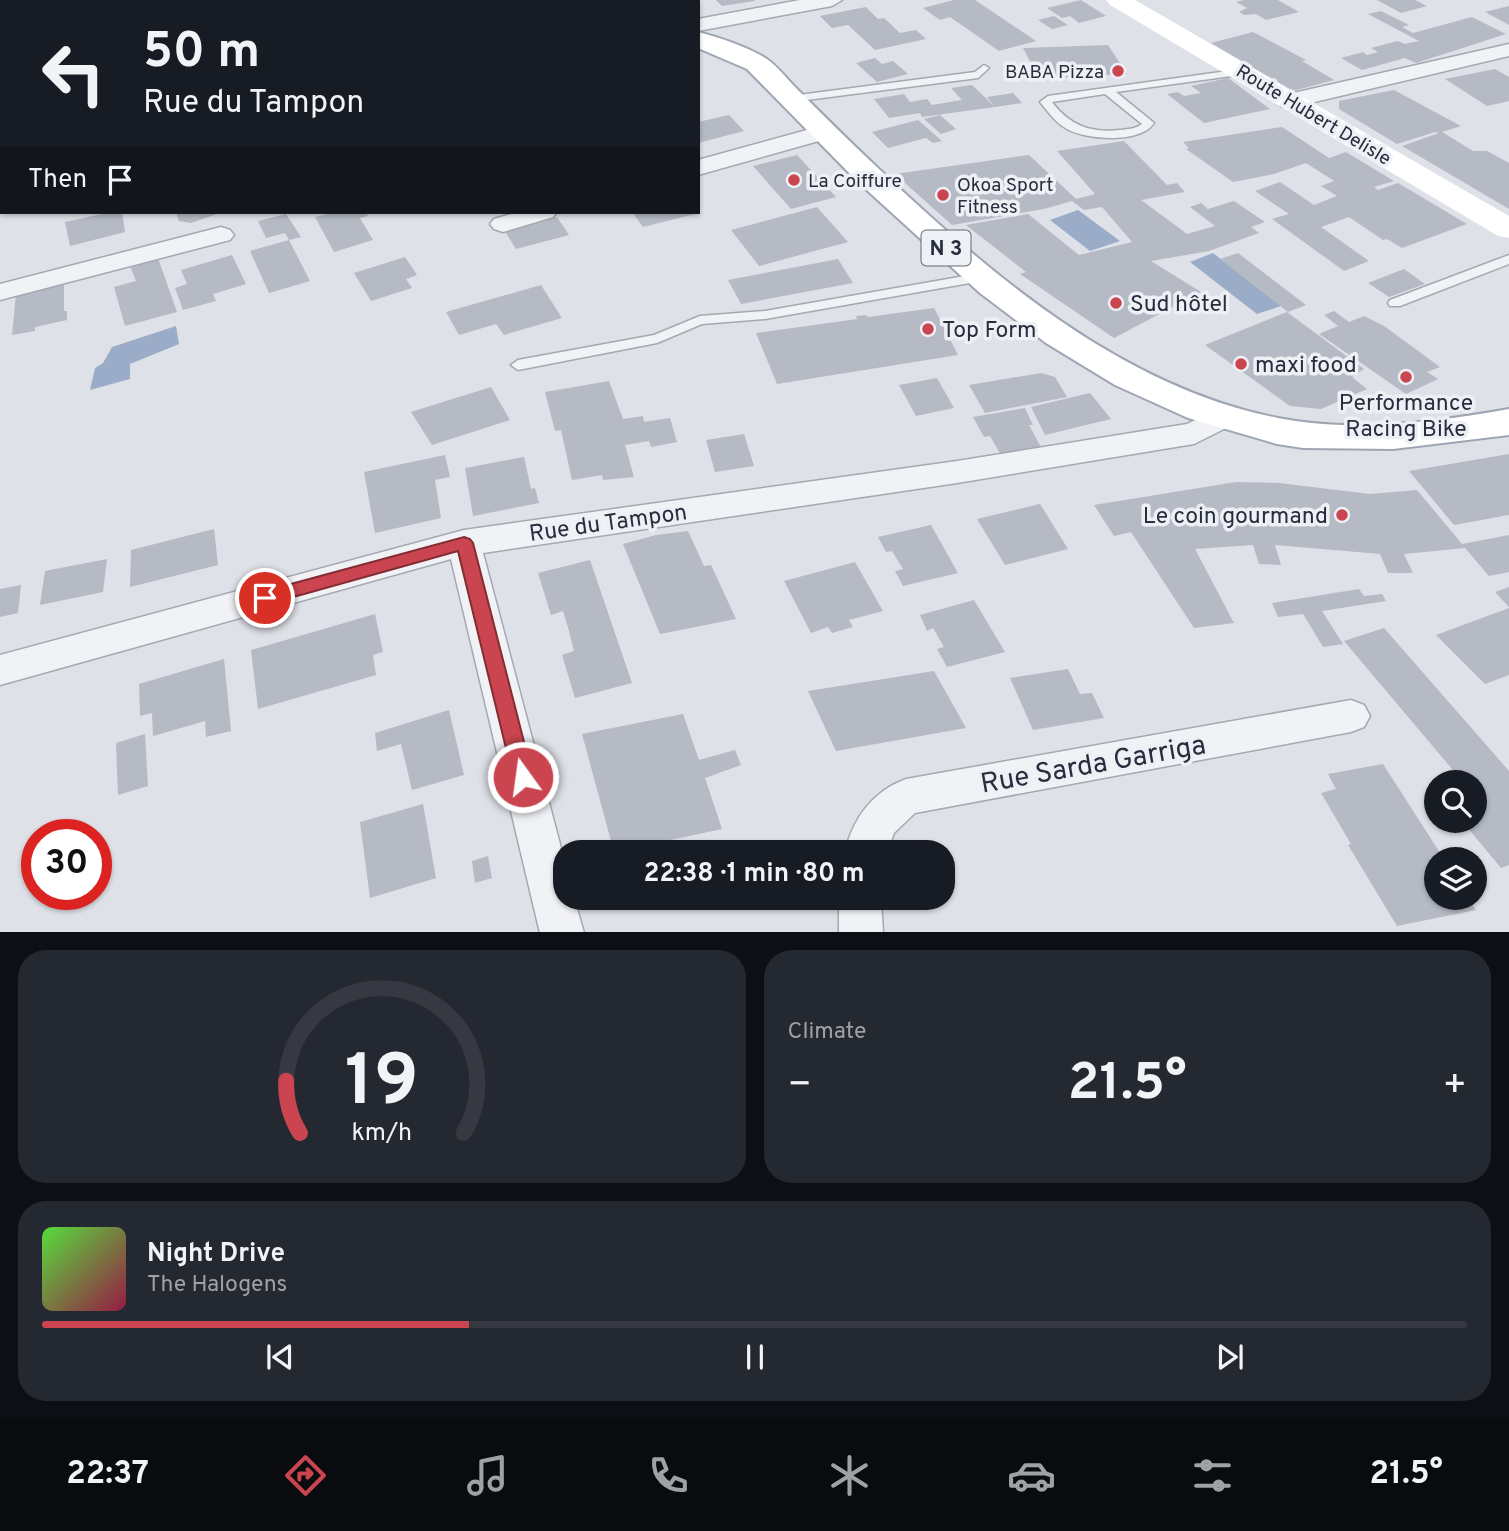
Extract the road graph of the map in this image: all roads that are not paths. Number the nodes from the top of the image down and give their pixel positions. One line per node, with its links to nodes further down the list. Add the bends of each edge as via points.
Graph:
1 (832, 0): 3 (street)
2 (1118, 0): 7 (main road, Route Hubert Delisle)
3 (700, 25)
4 (700, 41): 9 (main road, N 3, via 757,63)
5 (1509, 50): 10 (street)
6 (984, 68): 9 (lane, via 978,75)
7 (1242, 72): 8 (lane); 10 (main road, Route Hubert Delisle)
8 (1107, 90): 8 (lane, via 1148,123 1146,127 1100,137 1088,135 1077,131 1046,102)
9 (792, 99): 11 (main road, N 3)
10 (1289, 101): 15 (main road, Route Hubert Delisle)
11 (825, 132): 12 (street); 18 (main road, N 3, via 936,240)
12 (700, 167)
13 (537, 214): 14 (street)
14 (503, 223)
15 (1509, 229)
16 (221, 235): 19 (street)
17 (1509, 259): 20 (lane)
18 (982, 277): 21 (lane, via 765,315 700,320 657,339); 22 (main road, N 3, via 1049,329 1110,367)
19 (0, 292)
20 (1395, 303)
21 (518, 365)
22 (1223, 417): 23 (main road, N 3, via 1279,432 1326,437 1422,433); 24 (street, Rue du Tampon, via 1194,433)
23 (1509, 422)
24 (464, 543): 25 (street, Rue du Tampon); 29 (street)
25 (0, 670)
26 (1351, 716): 27 (street, Rue Sarda Garriga, via 906,797 883,813)
27 (868, 840)
28 (860, 910): 30 (street)
29 (562, 932)
30 (860, 932)

